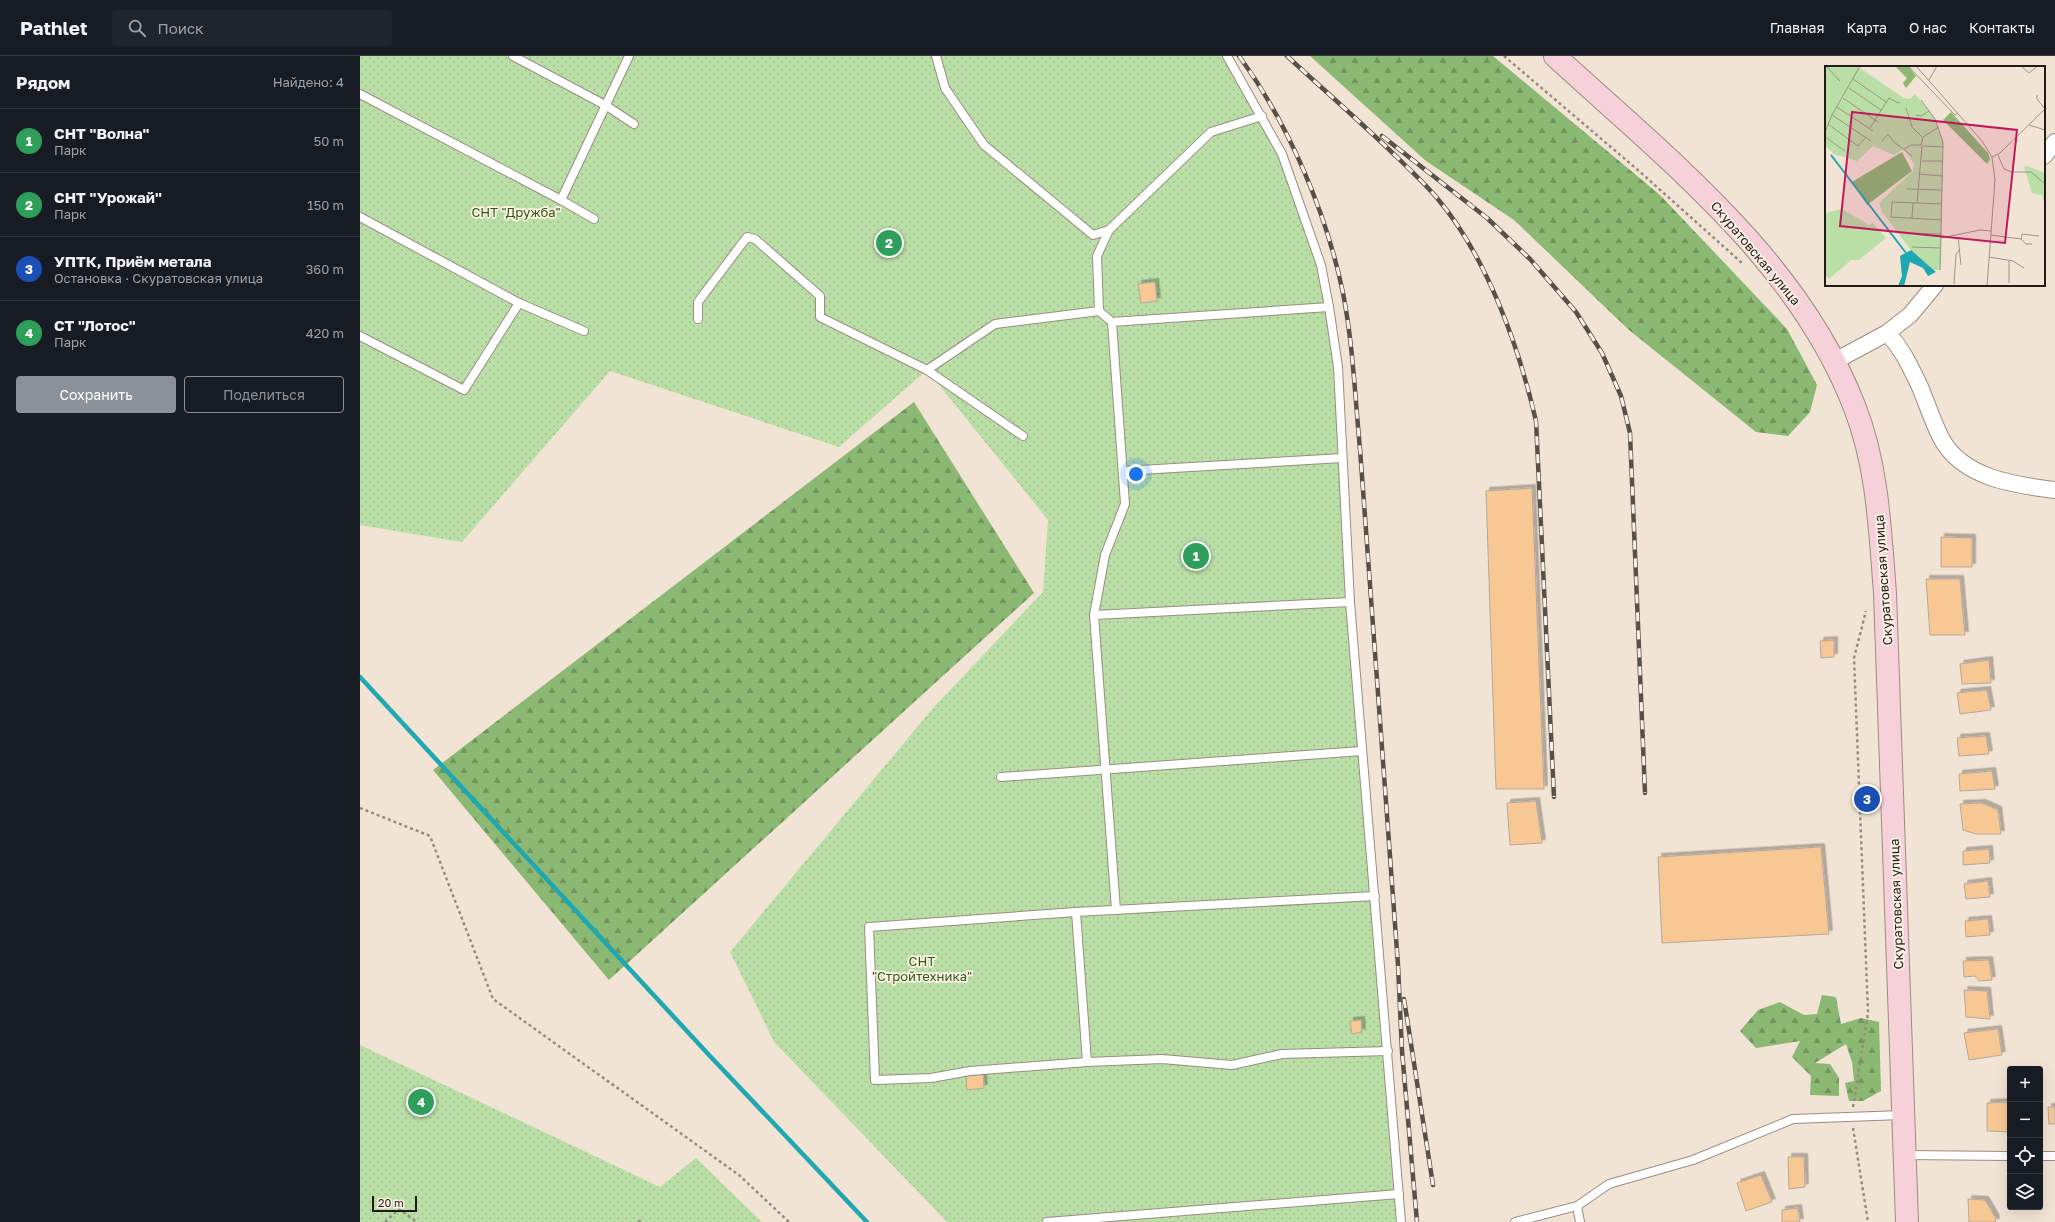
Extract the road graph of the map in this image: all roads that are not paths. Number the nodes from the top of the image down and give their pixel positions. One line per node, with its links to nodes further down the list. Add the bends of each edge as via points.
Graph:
1 (513, 56): 7 (lane)
2 (628, 56): 7 (lane)
3 (936, 56): 15 (lane, via 945,88 984,145 1093,235)
4 (1227, 56): 8 (lane)
5 (1555, 56): 25 (street, Скуратовская улица, via 1718,206 1799,302)
6 (360, 94): 12 (lane)
7 (606, 105): 9 (lane); 12 (lane)
8 (1262, 116): 15 (lane, via 1211,132); 18 (lane, via 1285,162 1321,265)
9 (634, 124)
10 (2055, 142): 11 (street)
11 (2045, 155)
12 (561, 200): 14 (lane)
13 (360, 217): 17 (lane)
14 (594, 219)
15 (1109, 230): 19 (lane, via 1097,256)
16 (1934, 286): 23 (street, via 1910,315)
17 (519, 303): 22 (lane); 24 (lane, via 464,390)
18 (1329, 307): 21 (lane); 28 (lane, via 1338,367)
19 (1099, 312): 21 (lane); 26 (lane, via 995,324)
20 (698, 319): 26 (lane, via 698,302 747,237 755,239 820,296 820,317)
21 (1112, 322): 29 (lane)
22 (584, 331)
23 (1887, 333): 25 (street); 30 (street, via 1898,343 1942,439 1955,456 1972,470 1994,478 2028,487)
24 (360, 336)
25 (1835, 361): 41 (street, Скуратовская улица, via 1856,409 1870,457 1886,593)
26 (927, 370): 27 (lane)
27 (1023, 436)
28 (1342, 458): 29 (lane); 31 (lane)
29 (1123, 472): 32 (lane, via 1125,504 1105,555)
30 (2055, 490)
31 (1350, 602): 32 (lane); 33 (lane)
32 (1094, 615): 34 (lane)
33 (1362, 751): 34 (lane); 36 (lane)
34 (1105, 770): 35 (lane); 37 (lane)
35 (1002, 777)
36 (1375, 896): 37 (lane); 39 (lane)
37 (1116, 910): 38 (lane)
38 (1076, 912): 40 (lane); 40 (lane, via 869,927 875,1080 931,1078 970,1071)
39 (1388, 1051): 40 (lane, via 1282,1054 1232,1065 1162,1059); 46 (lane)
40 (1087, 1062)
41 (1903, 1115): 42 (street, Скуратовская улица); 47 (lane, via 1793,1119 1693,1160 1609,1184)
42 (1904, 1155): 43 (lane); 52 (street, Скуратовская улица)
43 (2007, 1156)
44 (2043, 1156): 45 (lane)
45 (2055, 1156)
46 (1399, 1194): 48 (lane); 49 (lane)
47 (1576, 1206): 50 (lane); 51 (lane)
48 (1047, 1222)
49 (1401, 1222)
50 (1515, 1222)
51 (1580, 1222)
52 (1907, 1222)

